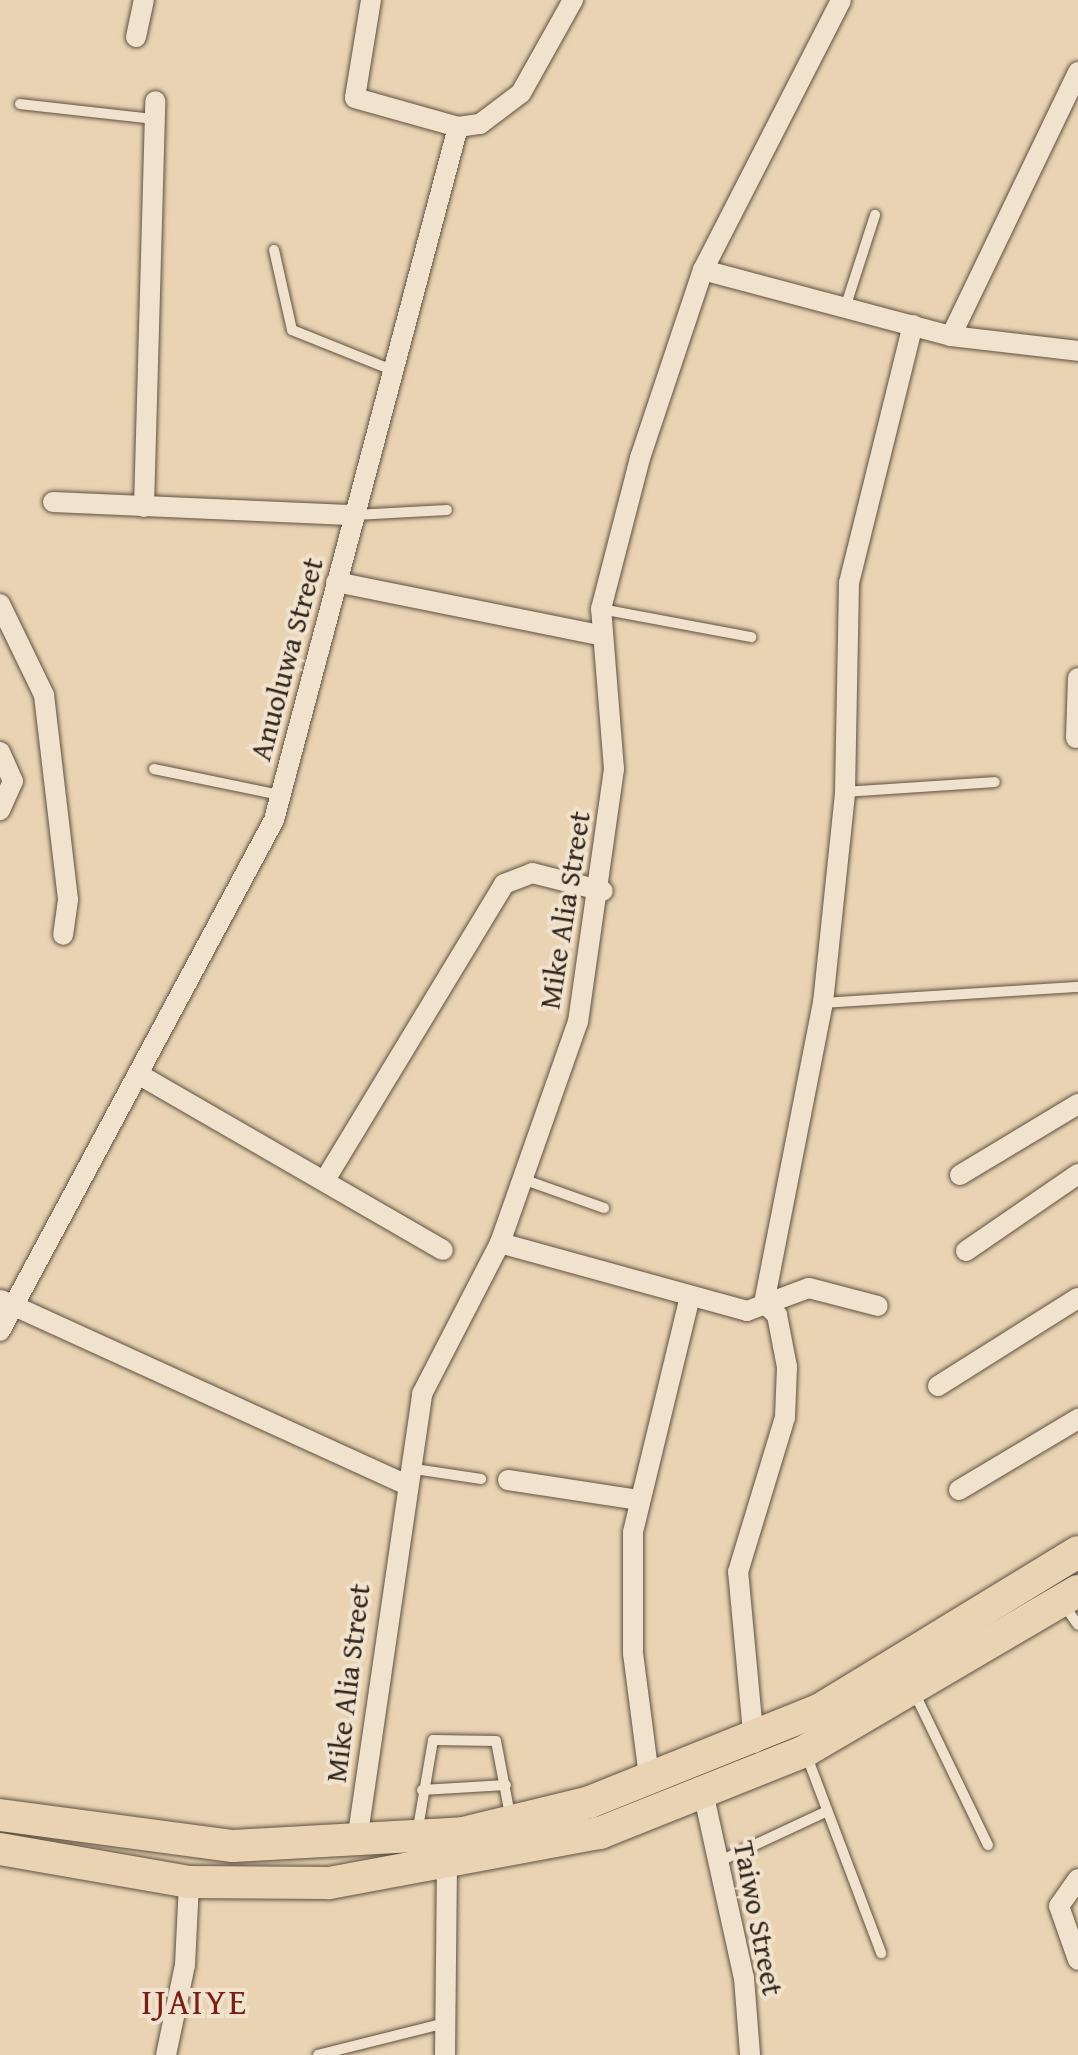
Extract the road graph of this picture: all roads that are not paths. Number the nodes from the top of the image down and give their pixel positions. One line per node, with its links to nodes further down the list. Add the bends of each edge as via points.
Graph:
1 (144, 0): 5 (street)
2 (371, 0): 9 (street, via 355,98)
3 (572, 0): 9 (street, via 521,93 480,124)
4 (841, 0): 12 (street, Mike Alia Street)
5 (136, 37)
6 (1078, 72): 15 (street)
7 (20, 104): 8 (lane)
8 (155, 110): 19 (street)
9 (458, 127): 17 (street, Anuoluwa Street)
10 (875, 215): 13 (lane)
11 (274, 250): 17 (lane, via 292,330)
12 (704, 270): 13 (street); 24 (street, Mike Alia Street)
13 (845, 308): 14 (street)
14 (913, 325): 15 (street); 32 (street, via 849,583)
15 (951, 336): 16 (street)
16 (1078, 351)
17 (392, 370): 21 (street, Anuoluwa Street)
18 (53, 502): 19 (street)
19 (144, 507): 21 (street)
20 (447, 510): 21 (lane)
21 (356, 515): 22 (street, Anuoluwa Street)
22 (336, 582): 25 (street); 33 (street, Anuoluwa Street)
23 (0, 604): 36 (street, via 44,694 68,900)
24 (601, 609): 25 (street, Mike Alia Street); 26 (lane)
25 (600, 634): 35 (street, Mike Alia Street, via 614,769)
26 (751, 637)
27 (1078, 678): 28 (street)
28 (1076, 738)
29 (0, 752): 34 (street, via 13,781)
30 (154, 769): 33 (lane)
31 (996, 782): 32 (lane)
32 (845, 792): 38 (street)
33 (281, 795): 39 (street, Anuoluwa Street)
34 (0, 810)
35 (603, 891): 43 (street, via 532,874 504,884); 44 (street, Mike Alia Street, via 578,1022)
36 (63, 935)
37 (1078, 987): 38 (lane)
38 (823, 1003): 52 (street)
39 (138, 1074): 43 (street); 51 (street, Anuoluwa Street)
40 (1078, 1104): 42 (street)
41 (1078, 1174): 48 (street)
42 (960, 1176)
43 (326, 1180): 47 (street)
44 (525, 1180): 45 (lane); 46 (street, Mike Alia Street)
45 (604, 1208)
46 (500, 1243): 50 (street); 57 (street, Mike Alia Street, via 422,1394)
47 (443, 1250)
48 (966, 1251)
49 (1078, 1298): 55 (street)
50 (690, 1301): 52 (street, via 746,1311); 61 (street)
51 (6, 1303): 54 (street, Anuoluwa Street); 57 (street)
52 (764, 1304): 53 (street, via 809,1288); 65 (street, via 776,1315 788,1368 785,1417 738,1572)
53 (878, 1306)
54 (0, 1331)
55 (938, 1386)
56 (1078, 1419): 60 (street)
57 (406, 1476): 58 (lane); 75 (street, Mike Alia Street)
58 (481, 1480)
59 (508, 1480): 61 (street)
60 (960, 1490)
61 (639, 1500): 67 (street, via 633,1652)
62 (1078, 1552): 65 (highway)
63 (1072, 1606): 64 (highway)
64 (913, 1691): 66 (highway); 76 (lane)
65 (754, 1742): 67 (highway)
66 (805, 1752): 70 (highway); 71 (lane)
67 (650, 1784): 73 (highway)
68 (506, 1785): 69 (lane); 69 (lane, via 496,1740 433,1740); 73 (lane)
69 (422, 1790): 74 (lane)
70 (703, 1792): 78 (street, Taiwo Street); 79 (highway, via 600,1833)
71 (823, 1812): 78 (lane); 82 (lane)
72 (0, 1814): 75 (highway, via 233,1846)
73 (510, 1821): 74 (highway)
74 (418, 1837): 75 (highway)
75 (357, 1840)
76 (988, 1845)
77 (0, 1850): 81 (highway)
78 (718, 1862): 88 (street, Taiwo Street)
79 (447, 1866): 81 (highway, via 329,1882); 84 (street)
80 (1078, 1879): 83 (street, via 1059,1906)
81 (189, 1882): 85 (street)
82 (881, 1954)
83 (1078, 1960)
84 (446, 2023): 86 (lane); 87 (street)
85 (166, 2055)
86 (318, 2055)
87 (445, 2055)
88 (750, 2055)

